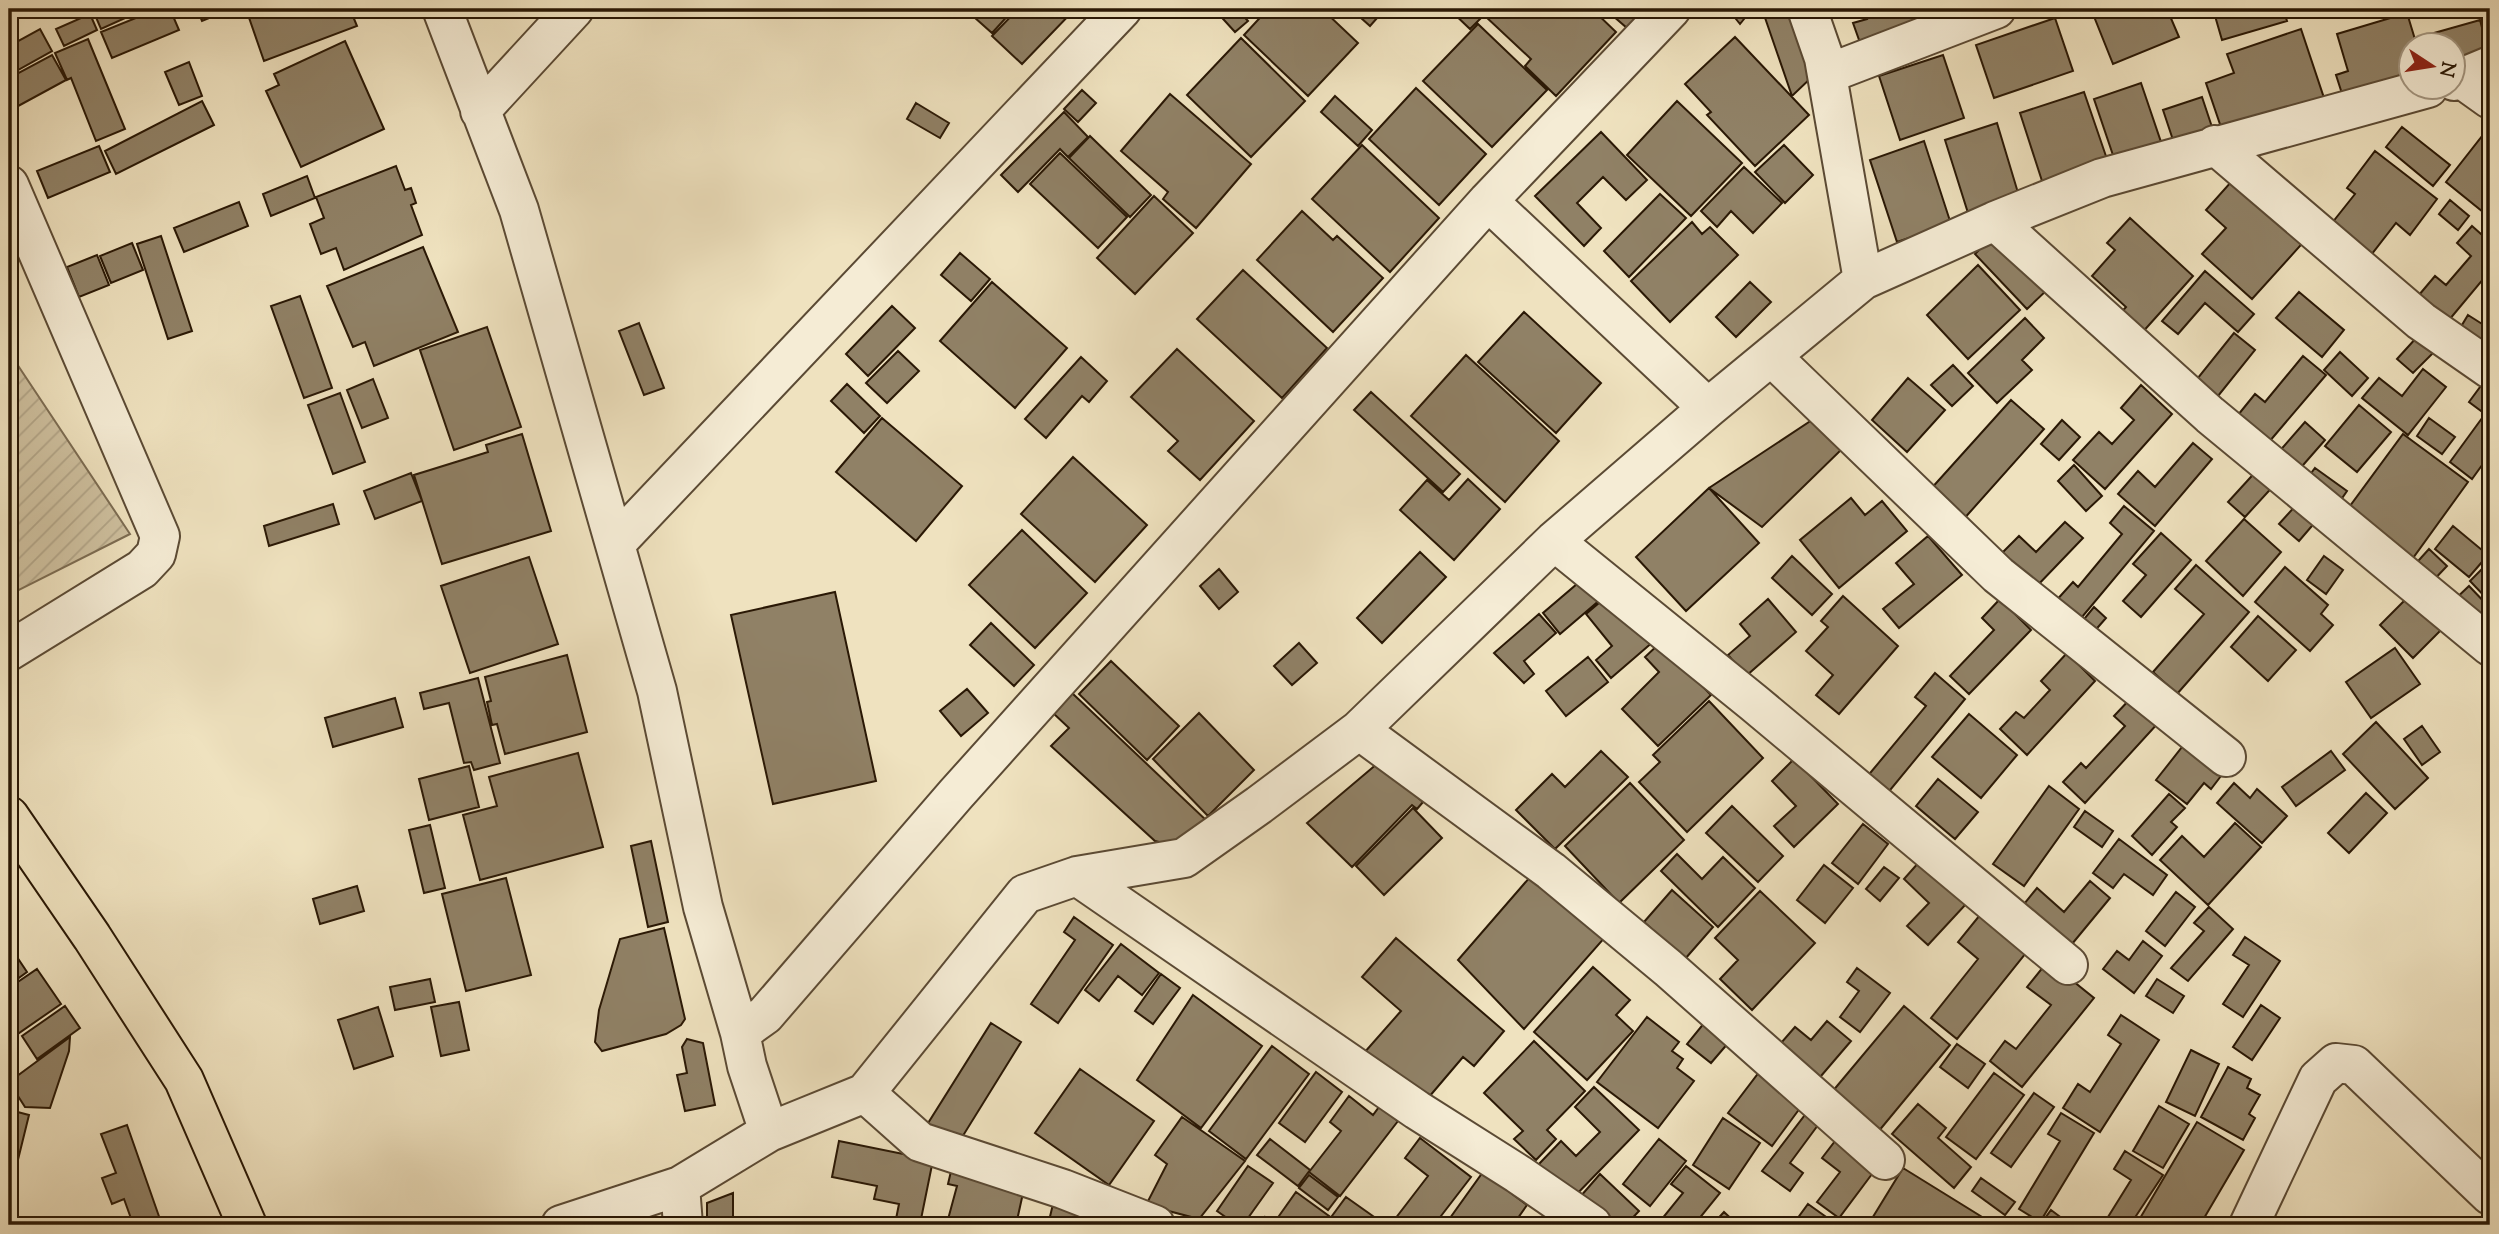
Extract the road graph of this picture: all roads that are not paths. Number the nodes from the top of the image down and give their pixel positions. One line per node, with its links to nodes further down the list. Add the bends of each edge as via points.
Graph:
1 (442, 9): 9 (street)
2 (574, 9): 9 (street)
3 (1122, 9): 19 (street)
4 (1671, 9): 12 (street)
5 (1807, 9): 7 (street)
6 (1996, 9): 7 (street)
7 (1826, 74): 14 (street)
8 (2398, 99): 10 (street)
9 (480, 111): 19 (street, via 519,210)
10 (2215, 145): 13 (street, via 2102,178); 16 (street, via 2421,321)
11 (9, 185): 21 (street, via 160,536 156,554 142,569)
12 (1488, 201): 17 (street); 27 (street, via 965,784 765,1015)
13 (1995, 221): 14 (street); 20 (street, via 2210,415)
14 (1863, 279): 15 (street)
15 (1771, 356): 17 (street); 23 (street, via 1998,575)
16 (2490, 369)
17 (1708, 408): 18 (street)
18 (1554, 541): 22 (street); 26 (street)
19 (615, 544): 27 (street, via 657,691 703,907)
20 (2490, 646)
21 (9, 651)
22 (1359, 730): 25 (street, via 1184,859); 30 (street, via 1551,871)
23 (2226, 757)
24 (9, 816): 33 (main road, via 184,1080)
25 (1077, 876): 28 (street, via 1025,894); 37 (street)
26 (2068, 965)
27 (740, 1032): 29 (street)
28 (865, 1093): 29 (street); 36 (street, via 920,1142)
29 (769, 1132): 31 (street)
30 (1885, 1160)
31 (680, 1186): 34 (street); 35 (street)
32 (2490, 1195): 38 (street, via 2354,1065 2336,1063 2319,1079)
33 (247, 1225)
34 (561, 1225)
35 (683, 1225)
36 (1155, 1225)
37 (1592, 1225)
38 (2249, 1225)

